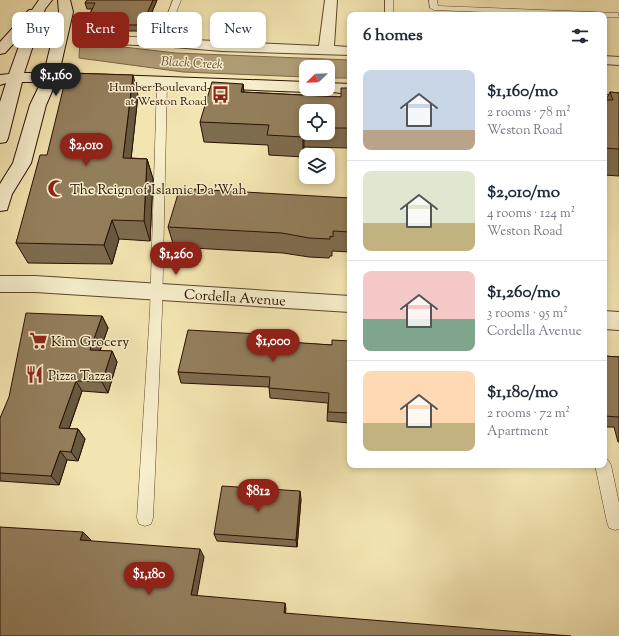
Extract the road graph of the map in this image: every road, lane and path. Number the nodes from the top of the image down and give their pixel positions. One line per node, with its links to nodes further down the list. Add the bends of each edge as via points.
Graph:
1 (64, 0): 19 (street, via 66,12)
2 (177, 0): 7 (lane)
3 (331, 0): 14 (street)
4 (389, 0): 8 (lane)
5 (433, 0): 9 (lane, via 434,8)
6 (42, 4): 13 (street); 18 (street)
7 (172, 12)
8 (389, 12)
9 (442, 12)
10 (607, 14): 11 (lane)
11 (618, 14)
12 (202, 45): 14 (street)
13 (0, 50)
14 (326, 51): 15 (street)
15 (347, 51)
16 (607, 60): 17 (street)
17 (619, 60)
18 (16, 77): 19 (street); 20 (street); 22 (street); 26 (street)
19 (50, 78): 21 (street); 22 (street); 29 (street)
20 (0, 80)
21 (162, 82): 23 (street); 33 (lane)
22 (30, 86): 26 (street); 29 (street)
23 (299, 87)
24 (335, 88): 25 (street)
25 (347, 89)
26 (6, 96): 30 (street)
27 (607, 100): 28 (street)
28 (619, 100)
29 (38, 105): 31 (street, via 22,163)
30 (0, 138)
31 (1, 194)
32 (0, 284): 33 (street, Cordella Avenue)
33 (157, 292): 34 (street, Cordella Avenue); 38 (lane)
34 (347, 304)
35 (607, 320): 36 (street)
36 (619, 321)
37 (604, 468): 39 (lane)
38 (145, 518)
39 (615, 522)

